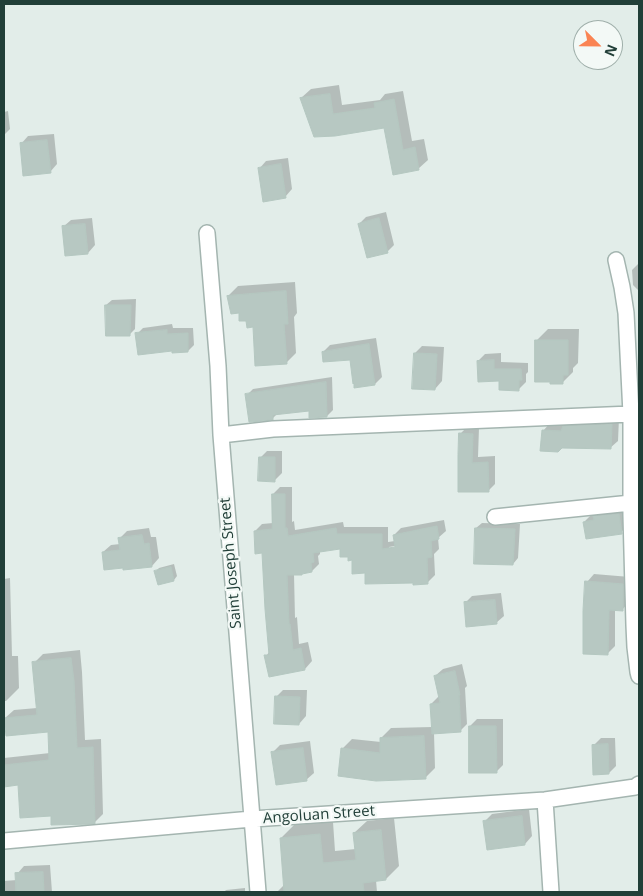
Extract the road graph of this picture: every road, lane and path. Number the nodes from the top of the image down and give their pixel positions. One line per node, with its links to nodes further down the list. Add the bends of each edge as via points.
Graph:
1 (207, 233): 4 (street, Saint Joseph Street)
2 (616, 260): 3 (street, via 626,313)
3 (631, 414): 4 (street, via 283,429); 5 (street)
4 (221, 435): 10 (street, Saint Joseph Street)
5 (631, 503): 6 (street); 7 (street, via 635,647)
6 (495, 517)
7 (639, 676)
8 (637, 786): 9 (street, Angoluan Street)
9 (545, 800): 10 (street, Angoluan Street); 13 (street)
10 (252, 819): 11 (street, Angoluan Street); 12 (street, Saint Joseph Street)
11 (4, 841)
12 (258, 892)
13 (551, 892)

